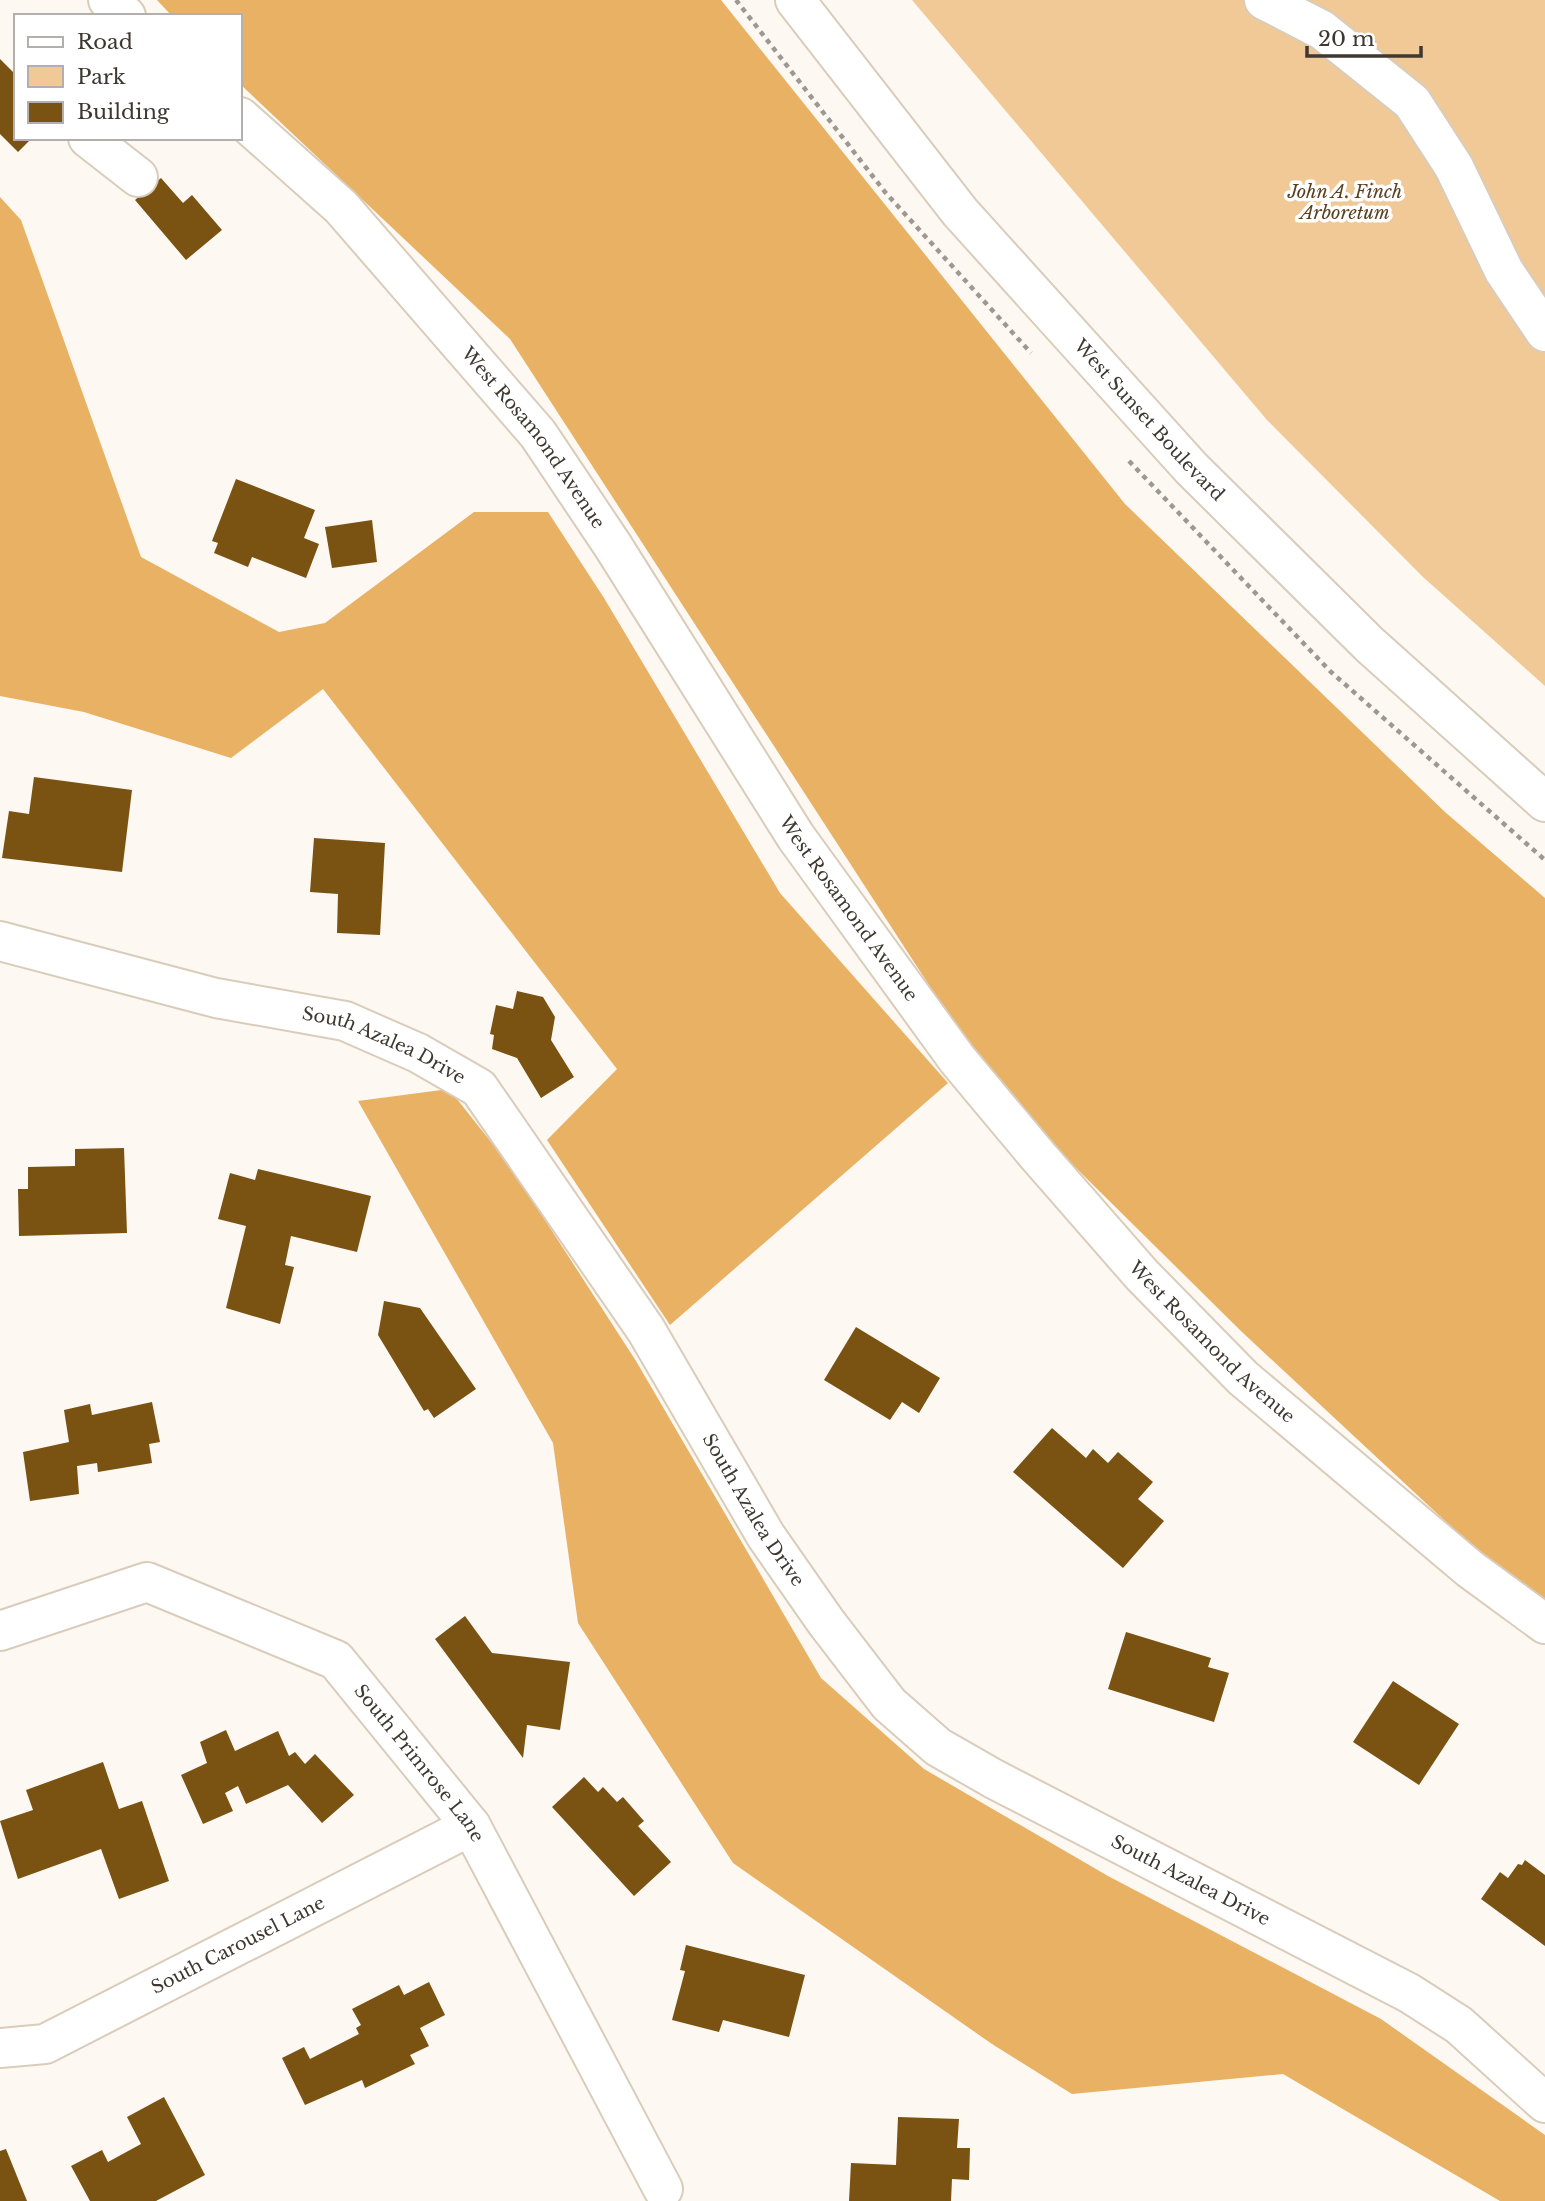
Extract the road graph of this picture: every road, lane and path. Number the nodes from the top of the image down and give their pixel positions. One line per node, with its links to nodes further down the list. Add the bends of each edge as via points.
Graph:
1 (108, 0): 4 (street)
2 (795, 0): 9 (street, West Sunset Boulevard, via 960,212 1192,469 1370,645)
3 (1264, 0): 8 (street, via 1322,30 1412,102 1454,167 1504,271)
4 (124, 14)
5 (242, 119): 11 (street, West Rosamond Avenue, via 341,207 538,434 803,848 957,1059 1038,1156 1142,1275 1243,1378 1470,1569)
6 (92, 140): 7 (street)
7 (138, 177)
8 (1545, 332)
9 (1545, 802)
10 (0, 941): 15 (street, South Azalea Drive, via 216,998 345,1021 418,1053 479,1088 646,1331 766,1536 890,1704 938,1746 995,1779 1409,1993 1459,2025)
11 (1545, 1624)
12 (0, 1631): 13 (street, South Primrose Lane, via 147,1582 324,1654 336,1660)
13 (471, 1826): 14 (street, South Carousel Lane, via 45,2044); 16 (street, South Primrose Lane)
14 (0, 2048)
15 (1545, 2103)
16 (663, 2189)

